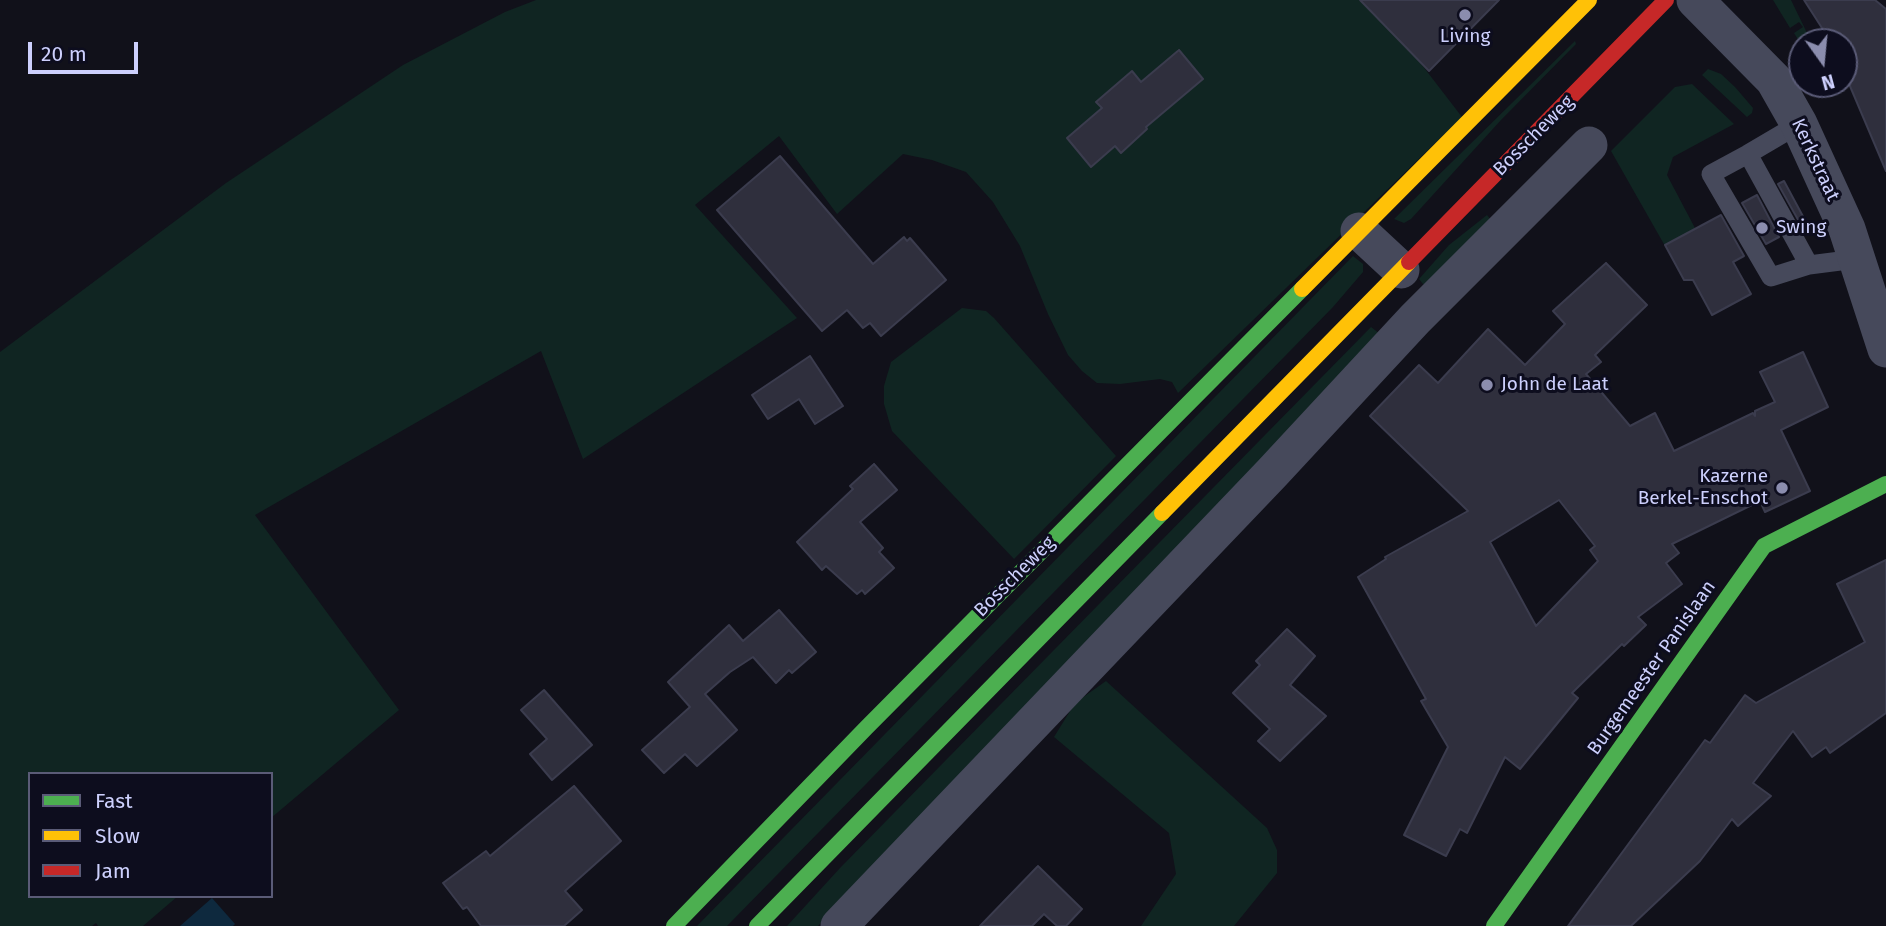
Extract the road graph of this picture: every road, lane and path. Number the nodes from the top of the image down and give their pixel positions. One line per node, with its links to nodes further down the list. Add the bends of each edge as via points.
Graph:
1 (1589, 0): 7 (street, Bosscheweg)
2 (1666, 0): 10 (street, Bosscheweg)
3 (1695, 0): 4 (street, Kerkstraat, via 1774,80)
4 (1799, 124): 6 (lane); 8 (street, Kerkstraat)
5 (1589, 145): 11 (street)
6 (1748, 154): 9 (lane); 9 (lane, via 1711,174 1771,278)
7 (1359, 231): 10 (street); 14 (street, Bosscheweg)
8 (1856, 259): 9 (lane); 12 (street, Kerkstraat)
9 (1809, 265)
10 (1391, 281): 11 (street); 15 (street, Bosscheweg)
11 (1415, 319): 16 (street)
12 (1886, 349)
13 (1886, 484): 17 (street, Burgemeester Panislaan, via 1764,546)
14 (674, 926)
15 (757, 926)
16 (839, 926)
17 (1494, 926)

